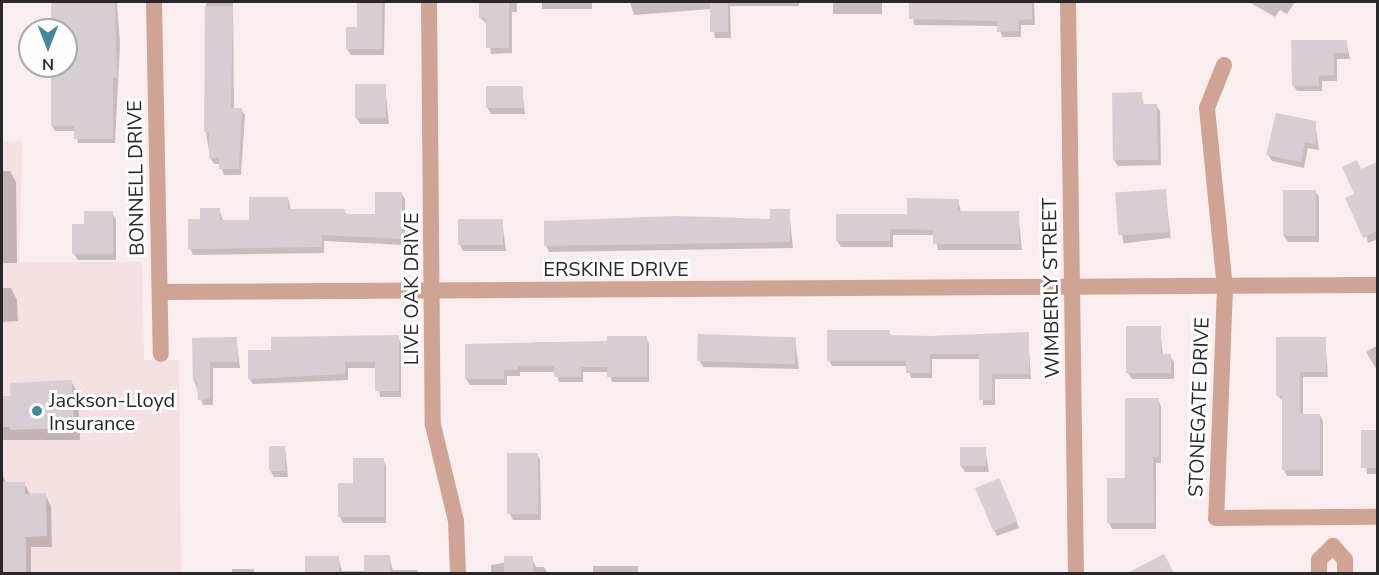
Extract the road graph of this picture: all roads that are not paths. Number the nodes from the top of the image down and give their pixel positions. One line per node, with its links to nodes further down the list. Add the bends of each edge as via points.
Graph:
1 (154, 2): 9 (street, BONNELL DRIVE)
2 (429, 2): 8 (street, LIVE OAK DRIVE)
3 (1068, 2): 6 (street, WIMBERLY STREET)
4 (1224, 65): 7 (street, via 1210,93 1207,117)
5 (1377, 285): 7 (street, STONEGATE DRIVE)
6 (1072, 288): 7 (street, STONEGATE DRIVE); 8 (street, ERSKINE DRIVE); 15 (street, WIMBERLY STREET)
7 (1225, 288): 12 (street, STONEGATE DRIVE, via 1216,518)
8 (433, 291): 9 (street, ERSKINE DRIVE); 14 (street, LIVE OAK DRIVE, via 433,424 456,521)
9 (160, 292): 10 (street, BONNELL DRIVE)
10 (160, 354)
11 (1377, 517): 12 (street, STONEGATE DRIVE)
12 (1333, 518): 13 (street)
13 (1333, 546): 16 (street, via 1319,560); 17 (street, via 1345,560)
14 (458, 573)
15 (1076, 573)
16 (1319, 573)
17 (1345, 573)

